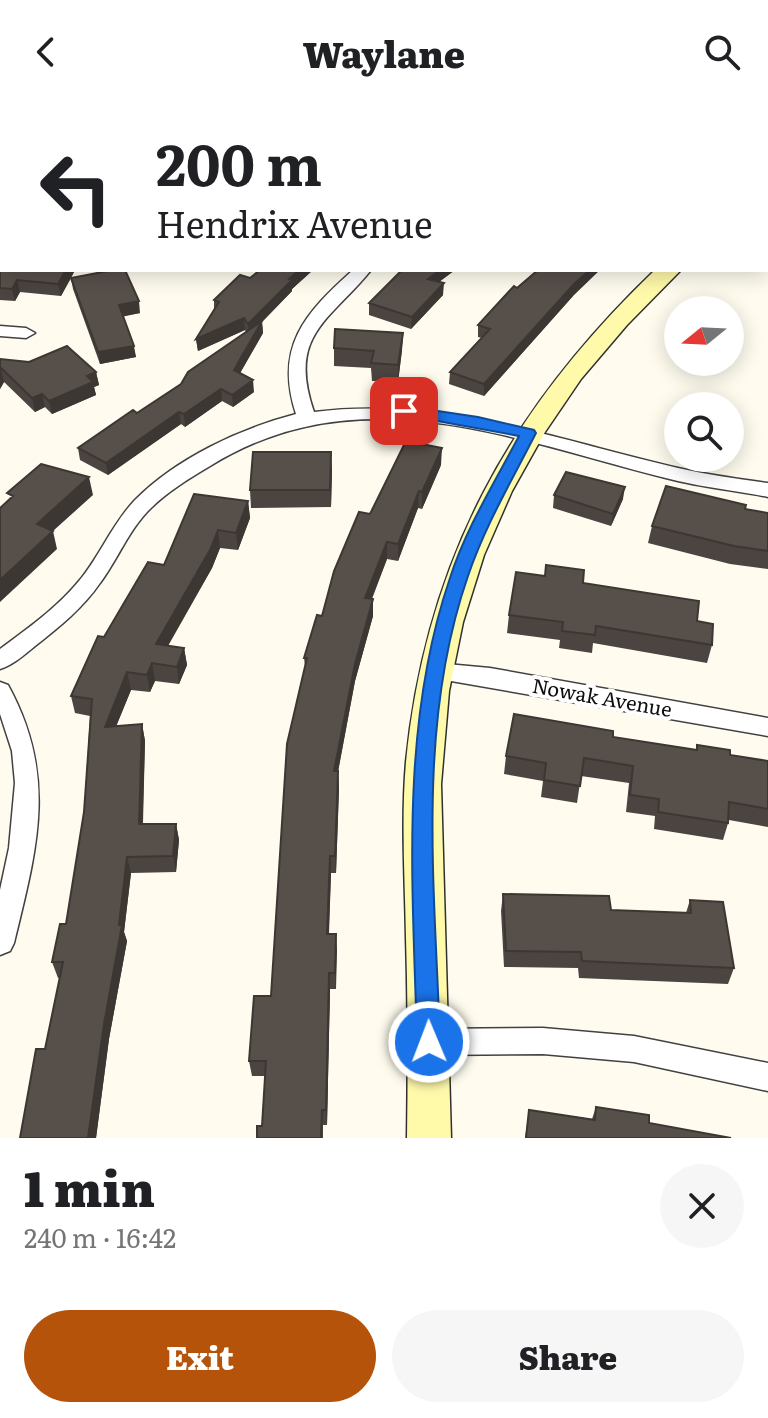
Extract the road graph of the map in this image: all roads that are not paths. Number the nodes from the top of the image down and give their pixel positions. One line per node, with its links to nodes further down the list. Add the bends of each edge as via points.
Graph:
1 (361, 272): 5 (street, via 322,307 297,349 297,396)
2 (667, 272): 6 (main road, via 602,336)
3 (0, 331): 4 (street)
4 (26, 333)
5 (307, 418): 6 (street, via 404,411); 8 (street, via 241,439 203,458 141,506 73,602)
6 (529, 433): 7 (street, via 670,473); 9 (main road, via 458,577)
7 (768, 490)
8 (0, 661)
9 (436, 671): 11 (street, Nowak Avenue); 13 (main road, via 422,815)
10 (0, 691): 12 (street, via 18,725 29,777 28,809)
11 (768, 727)
12 (0, 943)
13 (429, 1042): 14 (street, via 543,1041 634,1049); 15 (main road)
14 (768, 1077)
15 (429, 1138)

